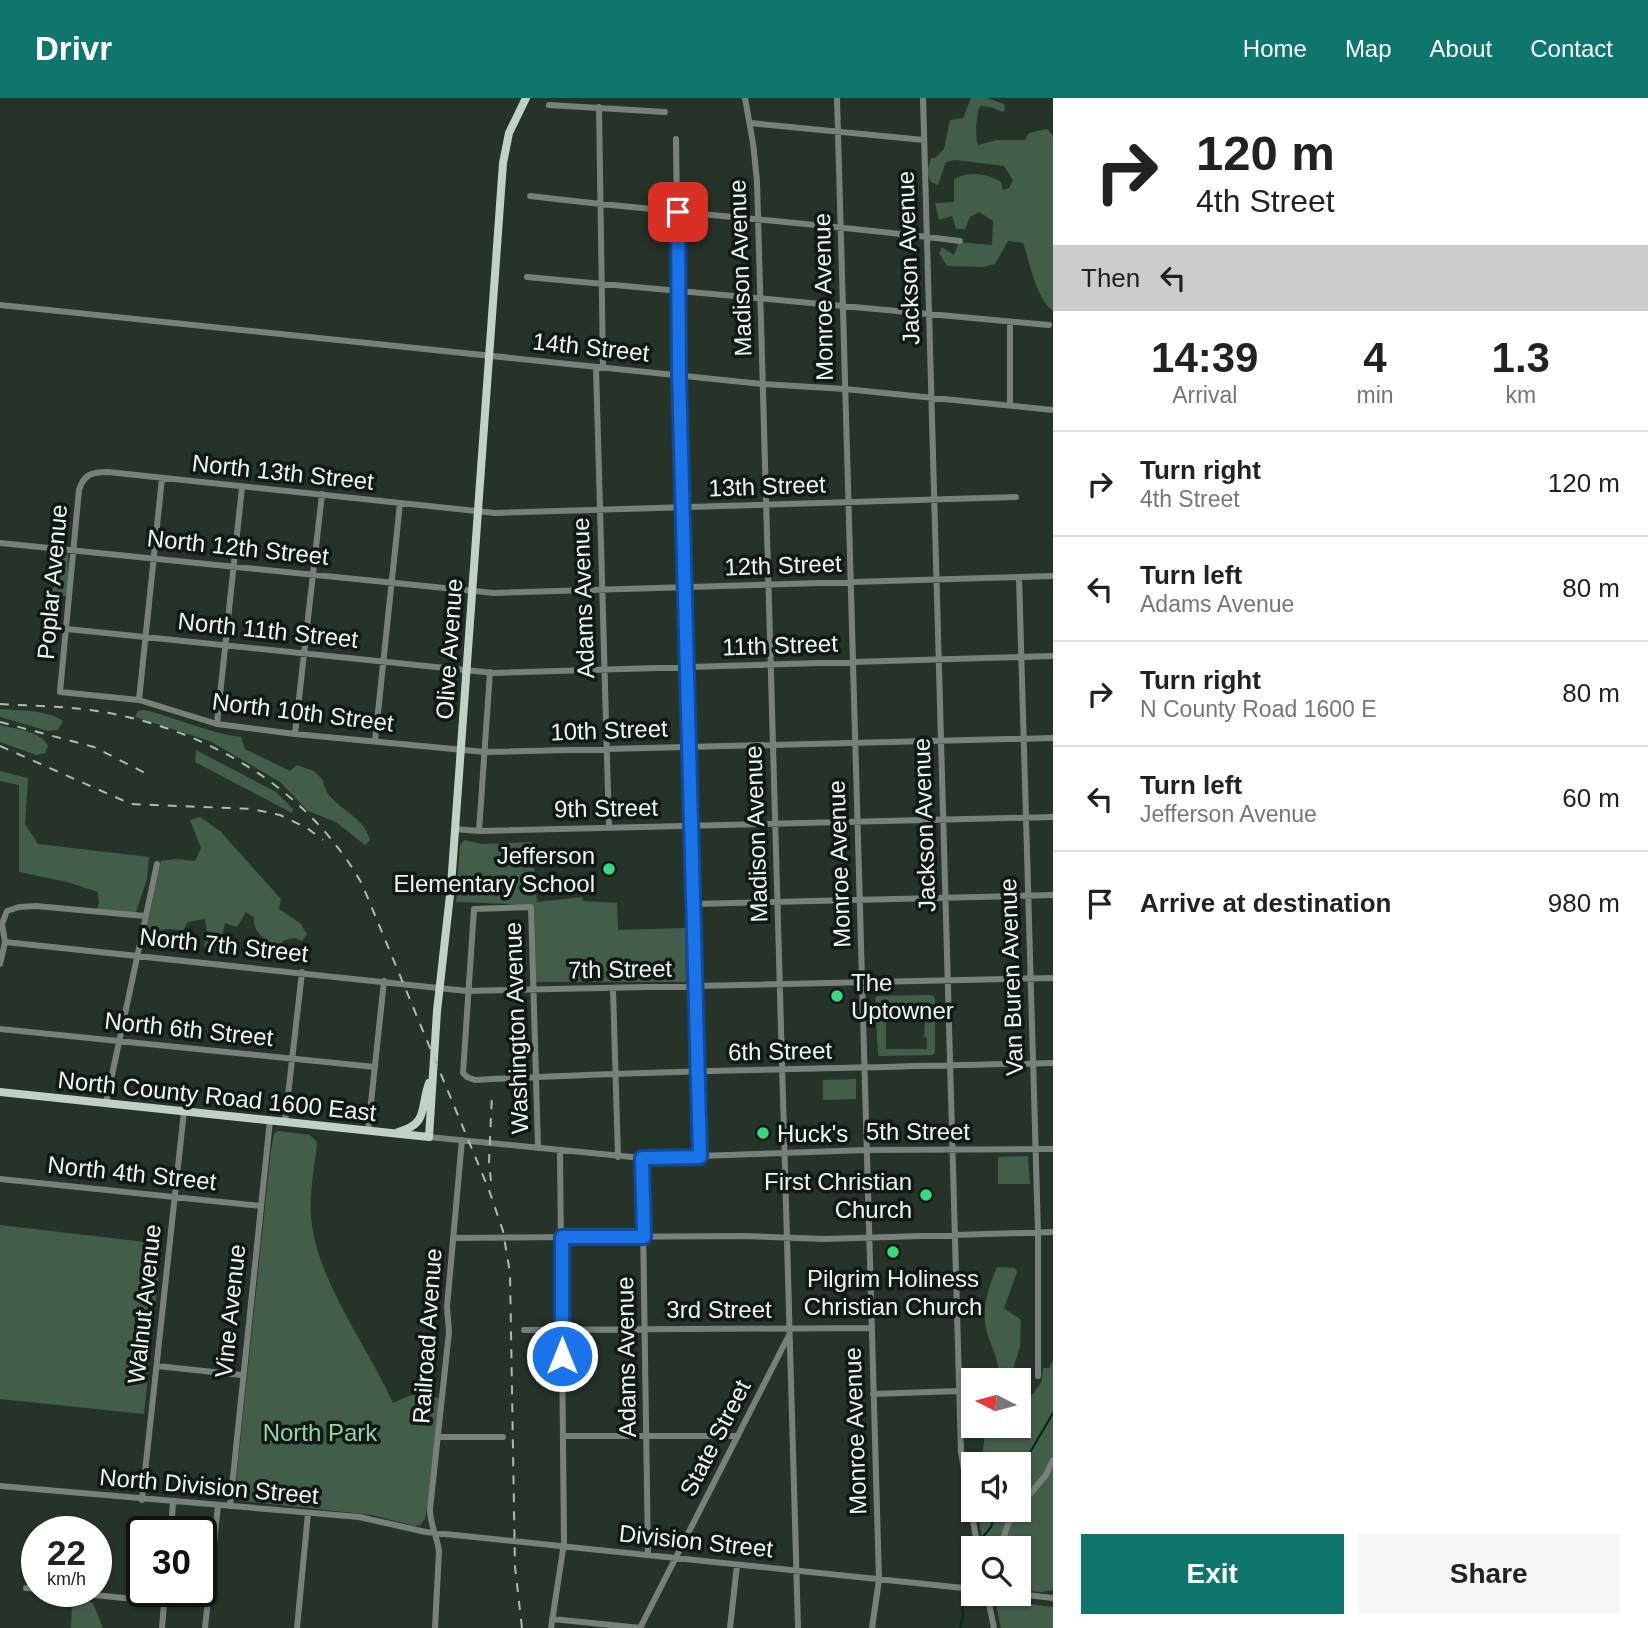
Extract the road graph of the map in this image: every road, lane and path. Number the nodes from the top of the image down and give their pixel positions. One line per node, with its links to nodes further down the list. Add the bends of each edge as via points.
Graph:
1 (526, 98): 28 (main road, Olive Avenue, via 509,133 503,163)
2 (745, 98): 8 (street, Madison Avenue)
3 (837, 98): 9 (street, Monroe Avenue)
4 (923, 98): 11 (street, Jackson Avenue)
5 (549, 105): 6 (street)
6 (599, 107): 7 (street); 13 (street, Adams Avenue)
7 (665, 112)
8 (750, 123): 9 (street); 15 (street, Madison Avenue)
9 (838, 131): 11 (street); 16 (street, Monroe Avenue)
10 (677, 139): 14 (street)
11 (924, 140): 17 (street, Jackson Avenue)
12 (530, 196): 13 (street)
13 (599, 204): 14 (street); 20 (street, Adams Avenue)
14 (678, 212): 15 (street); 21 (street)
15 (758, 218): 16 (street); 22 (street, Madison Avenue)
16 (841, 227): 17 (street); 24 (street, Monroe Avenue)
17 (927, 237): 18 (street); 25 (street, Jackson Avenue)
18 (960, 241)
19 (527, 277): 20 (street)
20 (601, 284): 21 (street); 29 (street, Adams Avenue)
21 (678, 292): 22 (street); 30 (street)
22 (760, 299): 24 (street); 31 (street, Madison Avenue)
23 (0, 305): 28 (street, 14th Street)
24 (843, 305): 25 (street); 32 (street, Monroe Avenue)
25 (929, 315): 26 (street); 33 (street, Jackson Avenue)
26 (1010, 323): 27 (street); 34 (street)
27 (1049, 325)
28 (491, 356): 29 (street, 14th Street); 47 (main road, Olive Avenue)
29 (599, 367): 30 (street, 14th Street); 46 (street, Adams Avenue)
30 (679, 375): 31 (street, 14th Street); 45 (street)
31 (762, 384): 32 (street, 14th Street); 44 (street, Madison Avenue)
32 (845, 389): 33 (street, 14th Street); 42 (street, Monroe Avenue)
33 (931, 397): 34 (street, 14th Street); 41 (street, Jackson Avenue)
34 (1010, 405): 35 (street, 14th Street)
35 (1053, 410)
36 (85, 477): 37 (street, North 13th Street, via 99,472); 49 (street, Poplar Avenue, via 79,490)
37 (162, 478): 38 (street, North 13th Street); 50 (street)
38 (242, 487): 39 (street, North 13th Street); 51 (street)
39 (322, 494): 43 (street, North 13th Street); 52 (street)
40 (1016, 497): 41 (street, 13th Street)
41 (934, 500): 42 (street, 13th Street); 55 (street, Jackson Avenue)
42 (848, 502): 44 (street, 13th Street); 57 (street, Monroe Avenue)
43 (400, 503): 47 (street, North 13th Street); 56 (street)
44 (766, 505): 45 (street, 13th Street); 58 (street, Madison Avenue)
45 (683, 507): 46 (street, 13th Street); 59 (street)
46 (600, 510): 47 (street, 13th Street); 61 (street, Adams Avenue)
47 (478, 511): 60 (main road, Olive Avenue)
48 (0, 543): 49 (street, North 12th Street)
49 (75, 549): 50 (street, North 12th Street); 62 (street, Poplar Avenue)
50 (154, 558): 51 (street, North 12th Street); 63 (street)
51 (233, 566): 52 (street, North 12th Street); 64 (street)
52 (312, 574): 56 (street, North 12th Street); 65 (street)
53 (1053, 576): 54 (street, 12th Street)
54 (1019, 577): 55 (street, 12th Street); 67 (street, Van Buren Avenue)
55 (936, 580): 57 (street, 12th Street); 68 (street, Jackson Avenue)
56 (392, 582): 60 (street, North 12th Street); 69 (street)
57 (851, 582): 58 (street, 12th Street); 70 (street, Monroe Avenue)
58 (768, 585): 59 (street, 12th Street); 71 (street, Madison Avenue)
59 (685, 587): 61 (street, 12th Street); 72 (street)
60 (472, 590): 61 (street, 12th Street); 73 (main road, Olive Avenue)
61 (602, 590): 74 (street, Adams Avenue)
62 (67, 629): 63 (street, North 11th Street); 76 (street, Poplar Avenue)
63 (146, 637): 64 (street, North 11th Street); 77 (street)
64 (225, 645): 65 (street, North 11th Street); 78 (street)
65 (304, 653): 69 (street, North 11th Street); 79 (street)
66 (1053, 656): 67 (street, 11th Street)
67 (1021, 657): 68 (street, 11th Street); 80 (street, Van Buren Avenue)
68 (939, 660): 70 (street, 11th Street); 82 (street, Jackson Avenue)
69 (383, 661): 73 (street, North 11th Street); 83 (street)
70 (853, 662): 71 (street, 11th Street); 84 (street, Monroe Avenue)
71 (770, 665): 72 (street, 11th Street); 85 (street, Madison Avenue)
72 (687, 667): 74 (street, 11th Street); 86 (street)
73 (466, 670): 75 (street, 11th Street); 87 (main road, Olive Avenue)
74 (604, 670): 75 (street, 11th Street); 88 (street, Adams Avenue)
75 (490, 672): 89 (street)
76 (60, 692): 77 (street, North 10th Street)
77 (139, 700): 78 (street, North 10th Street)
78 (217, 724): 79 (street, North 10th Street)
79 (295, 734): 83 (street, North 10th Street)
80 (1025, 738): 81 (street, 10th Street); 82 (street, 10th Street); 90 (street, Van Buren Avenue)
81 (1053, 738)
82 (941, 739): 84 (street, 10th Street); 92 (street, Jackson Avenue)
83 (375, 741): 87 (street, North 10th Street)
84 (855, 742): 85 (street, 10th Street); 93 (street, Monroe Avenue)
85 (772, 744): 86 (street, 10th Street); 94 (street, Madison Avenue)
86 (690, 747): 88 (street, 10th Street); 95 (street)
87 (460, 749): 89 (street, 10th Street); 97 (main road, Olive Avenue)
88 (607, 749): 89 (street, 10th Street); 96 (street, Adams Avenue)
89 (485, 752): 98 (street)
90 (1026, 817): 91 (street, 9th Street); 92 (street, 9th Street); 100 (street, Van Buren Avenue)
91 (1053, 817)
92 (943, 819): 93 (street, 9th Street); 102 (street, Jackson Avenue)
93 (857, 821): 94 (street, 9th Street); 103 (street, Monroe Avenue)
94 (775, 824): 95 (street, 9th Street); 104 (street, Madison Avenue)
95 (692, 825): 96 (street, 9th Street); 105 (street)
96 (609, 828): 98 (street, 9th Street)
97 (455, 829): 98 (street, 9th Street); 118 (main road, Olive Avenue)
98 (479, 831)
99 (157, 864): 106 (street)
100 (1028, 895): 101 (street); 102 (street); 111 (street, Van Buren Avenue)
101 (1053, 895)
102 (945, 897): 103 (street); 113 (street, Jackson Avenue)
103 (860, 900): 104 (street); 115 (street, Monroe Avenue)
104 (777, 901): 105 (street); 116 (street, Madison Avenue)
105 (694, 904): 117 (street)
106 (145, 916): 107 (street, via 19,907 7,911 2,924); 108 (street)
107 (5, 942): 108 (street, North 7th Street); 109 (street)
108 (137, 957): 110 (street, North 7th Street); 123 (street)
109 (0, 964)
110 (302, 972): 114 (street, North 7th Street); 124 (street)
111 (1030, 978): 112 (street, 7th Street); 113 (street, 7th Street); 126 (street, Van Buren Avenue)
112 (1053, 978)
113 (948, 980): 115 (street, 7th Street); 127 (street, Jackson Avenue)
114 (384, 981): 118 (street, North 7th Street); 128 (street)
115 (862, 982): 116 (street, 7th Street); 129 (street, Monroe Avenue)
116 (779, 984): 117 (street, 7th Street); 130 (street, Madison Avenue)
117 (696, 986): 119 (street, 7th Street); 131 (street)
118 (440, 987): 121 (street, 7th Street); 132 (main road, Olive Avenue)
119 (613, 988): 120 (street, 7th Street); 133 (street)
120 (533, 990): 121 (street, 7th Street); 121 (street, Washington Avenue, via 531,907 474,909); 134 (street, Washington Avenue)
121 (467, 991): 134 (street, 6th Street, via 463,1073 475,1080)
122 (0, 1029): 123 (street, North 6th Street)
123 (119, 1042): 124 (street, North 6th Street); 136 (street)
124 (292, 1059): 128 (street, North 6th Street); 139 (street)
125 (1053, 1063): 126 (street, 6th Street)
126 (1033, 1064): 127 (street, 6th Street); 147 (street, Van Buren Avenue)
127 (950, 1066): 129 (street, 6th Street); 149 (street, Jackson Avenue)
128 (375, 1067): 140 (street)
129 (864, 1068): 130 (street, 6th Street); 146 (street, Monroe Avenue)
130 (781, 1070): 131 (street, 6th Street); 150 (street, Madison Avenue)
131 (699, 1072): 133 (street, 6th Street); 152 (street)
132 (433, 1074): 141 (main road, via 423,1115 405,1130); 142 (main road, Olive Avenue)
133 (616, 1074): 134 (street, 6th Street); 151 (street)
134 (536, 1077): 144 (street, Washington Avenue)
135 (0, 1093): 136 (main road, North County Road 1600 East)
136 (106, 1104): 137 (main road, North County Road 1600 East)
137 (184, 1111): 138 (main road, North County Road 1600 East); 155 (street, Walnut Avenue)
138 (270, 1120): 139 (main road, North County Road 1600 East); 156 (street, Vine Avenue)
139 (285, 1122): 140 (main road, North County Road 1600 East)
140 (368, 1131): 141 (main road, North County Road 1600 East)
141 (393, 1133): 142 (main road, North County Road 1600 East)
142 (429, 1137): 143 (street, 5th Street)
143 (462, 1140): 144 (street, 5th Street); 163 (street, Railroad Avenue)
144 (538, 1148): 148 (street, 5th Street)
145 (1053, 1149): 147 (street, 5th Street)
146 (866, 1150): 149 (street, 5th Street); 150 (street, 5th Street); 164 (street, Monroe Avenue)
147 (1035, 1150): 149 (street, 5th Street); 158 (street, Van Buren Avenue)
148 (560, 1151): 151 (street, 5th Street); 160 (street, Washington Avenue)
149 (952, 1151): 159 (street, Jackson Avenue)
150 (784, 1153): 152 (street, 5th Street); 162 (street, Madison Avenue)
151 (618, 1157): 153 (street, 5th Street)
152 (700, 1157): 153 (street, 5th Street)
153 (642, 1158): 161 (street, Adams Avenue)
154 (0, 1179): 155 (street, North 4th Street)
155 (175, 1196): 156 (street, North 4th Street); 170 (street, Walnut Avenue)
156 (261, 1206): 171 (street, Vine Avenue)
157 (1053, 1232): 158 (street)
158 (1038, 1233): 159 (street); 172 (street, Van Buren Avenue)
159 (955, 1236): 164 (street); 173 (street, Jackson Avenue)
160 (562, 1237): 161 (street); 163 (street); 167 (street, Washington Avenue)
161 (644, 1237): 162 (street); 165 (street, Adams Avenue)
162 (786, 1237): 164 (street); 169 (street, Madison Avenue)
163 (453, 1238): 178 (street, Railroad Avenue)
164 (868, 1238): 166 (street, Monroe Avenue)
165 (646, 1328): 167 (street, 3rd Street); 169 (street, 3rd Street); 176 (street, Adams Avenue)
166 (872, 1328): 169 (street, 3rd Street); 174 (street, Monroe Avenue)
167 (562, 1329): 168 (street, 3rd Street); 175 (street, Washington Avenue)
168 (524, 1330)
169 (789, 1332): 177 (street, State Street); 196 (street, Madison Avenue)
170 (157, 1366): 171 (street); 183 (street, Walnut Avenue)
171 (242, 1375): 186 (street, Vine Avenue)
172 (1038, 1376)
173 (959, 1391): 174 (street); 191 (street, Jackson Avenue, via 961,1453)
174 (873, 1394): 197 (street, Monroe Avenue)
175 (563, 1436): 176 (street); 192 (street, Washington Avenue)
176 (647, 1436): 177 (street); 193 (street, Adams Avenue)
177 (738, 1436): 194 (street, State Street)
178 (439, 1437): 179 (street); 190 (street, Railroad Avenue, via 430,1509)
179 (503, 1437)
180 (1053, 1460): 182 (street)
181 (0, 1486): 183 (street, North Division Street)
182 (1031, 1493)
183 (142, 1500): 184 (street, North Division Street)
184 (173, 1502): 185 (street, North Division Street); 188 (street)
185 (218, 1506): 186 (street, North Division Street); 205 (street)
186 (230, 1506): 187 (street, North Division Street)
187 (308, 1513): 189 (street, North Division Street, via 359,1517); 206 (street)
188 (172, 1516)
189 (415, 1529): 190 (street, Division Street)
190 (433, 1533): 192 (street, Division Street); 207 (street, Railroad Avenue, via 439,1561)
191 (975, 1536)
192 (563, 1546): 193 (street, Division Street); 203 (street, Washington Avenue)
193 (648, 1555): 194 (street, Division Street)
194 (676, 1558): 195 (street, Division Street); 209 (street, State Street)
195 (737, 1565): 196 (street, Division Street); 210 (street)
196 (795, 1571): 197 (street, Division Street); 211 (street, Madison Avenue)
197 (879, 1580): 198 (street, Division Street); 212 (street, Monroe Avenue)
198 (961, 1588)
199 (1031, 1595): 200 (street)
200 (1053, 1598)
201 (989, 1606): 213 (street)
202 (164, 1607): 204 (street)
203 (552, 1619): 208 (street, Washington Avenue); 209 (street)
204 (162, 1628)
205 (205, 1628)
206 (297, 1628)
207 (435, 1628)
208 (551, 1628)
209 (641, 1628)
210 (730, 1628)
211 (798, 1628)
212 (872, 1628)
213 (994, 1628)

